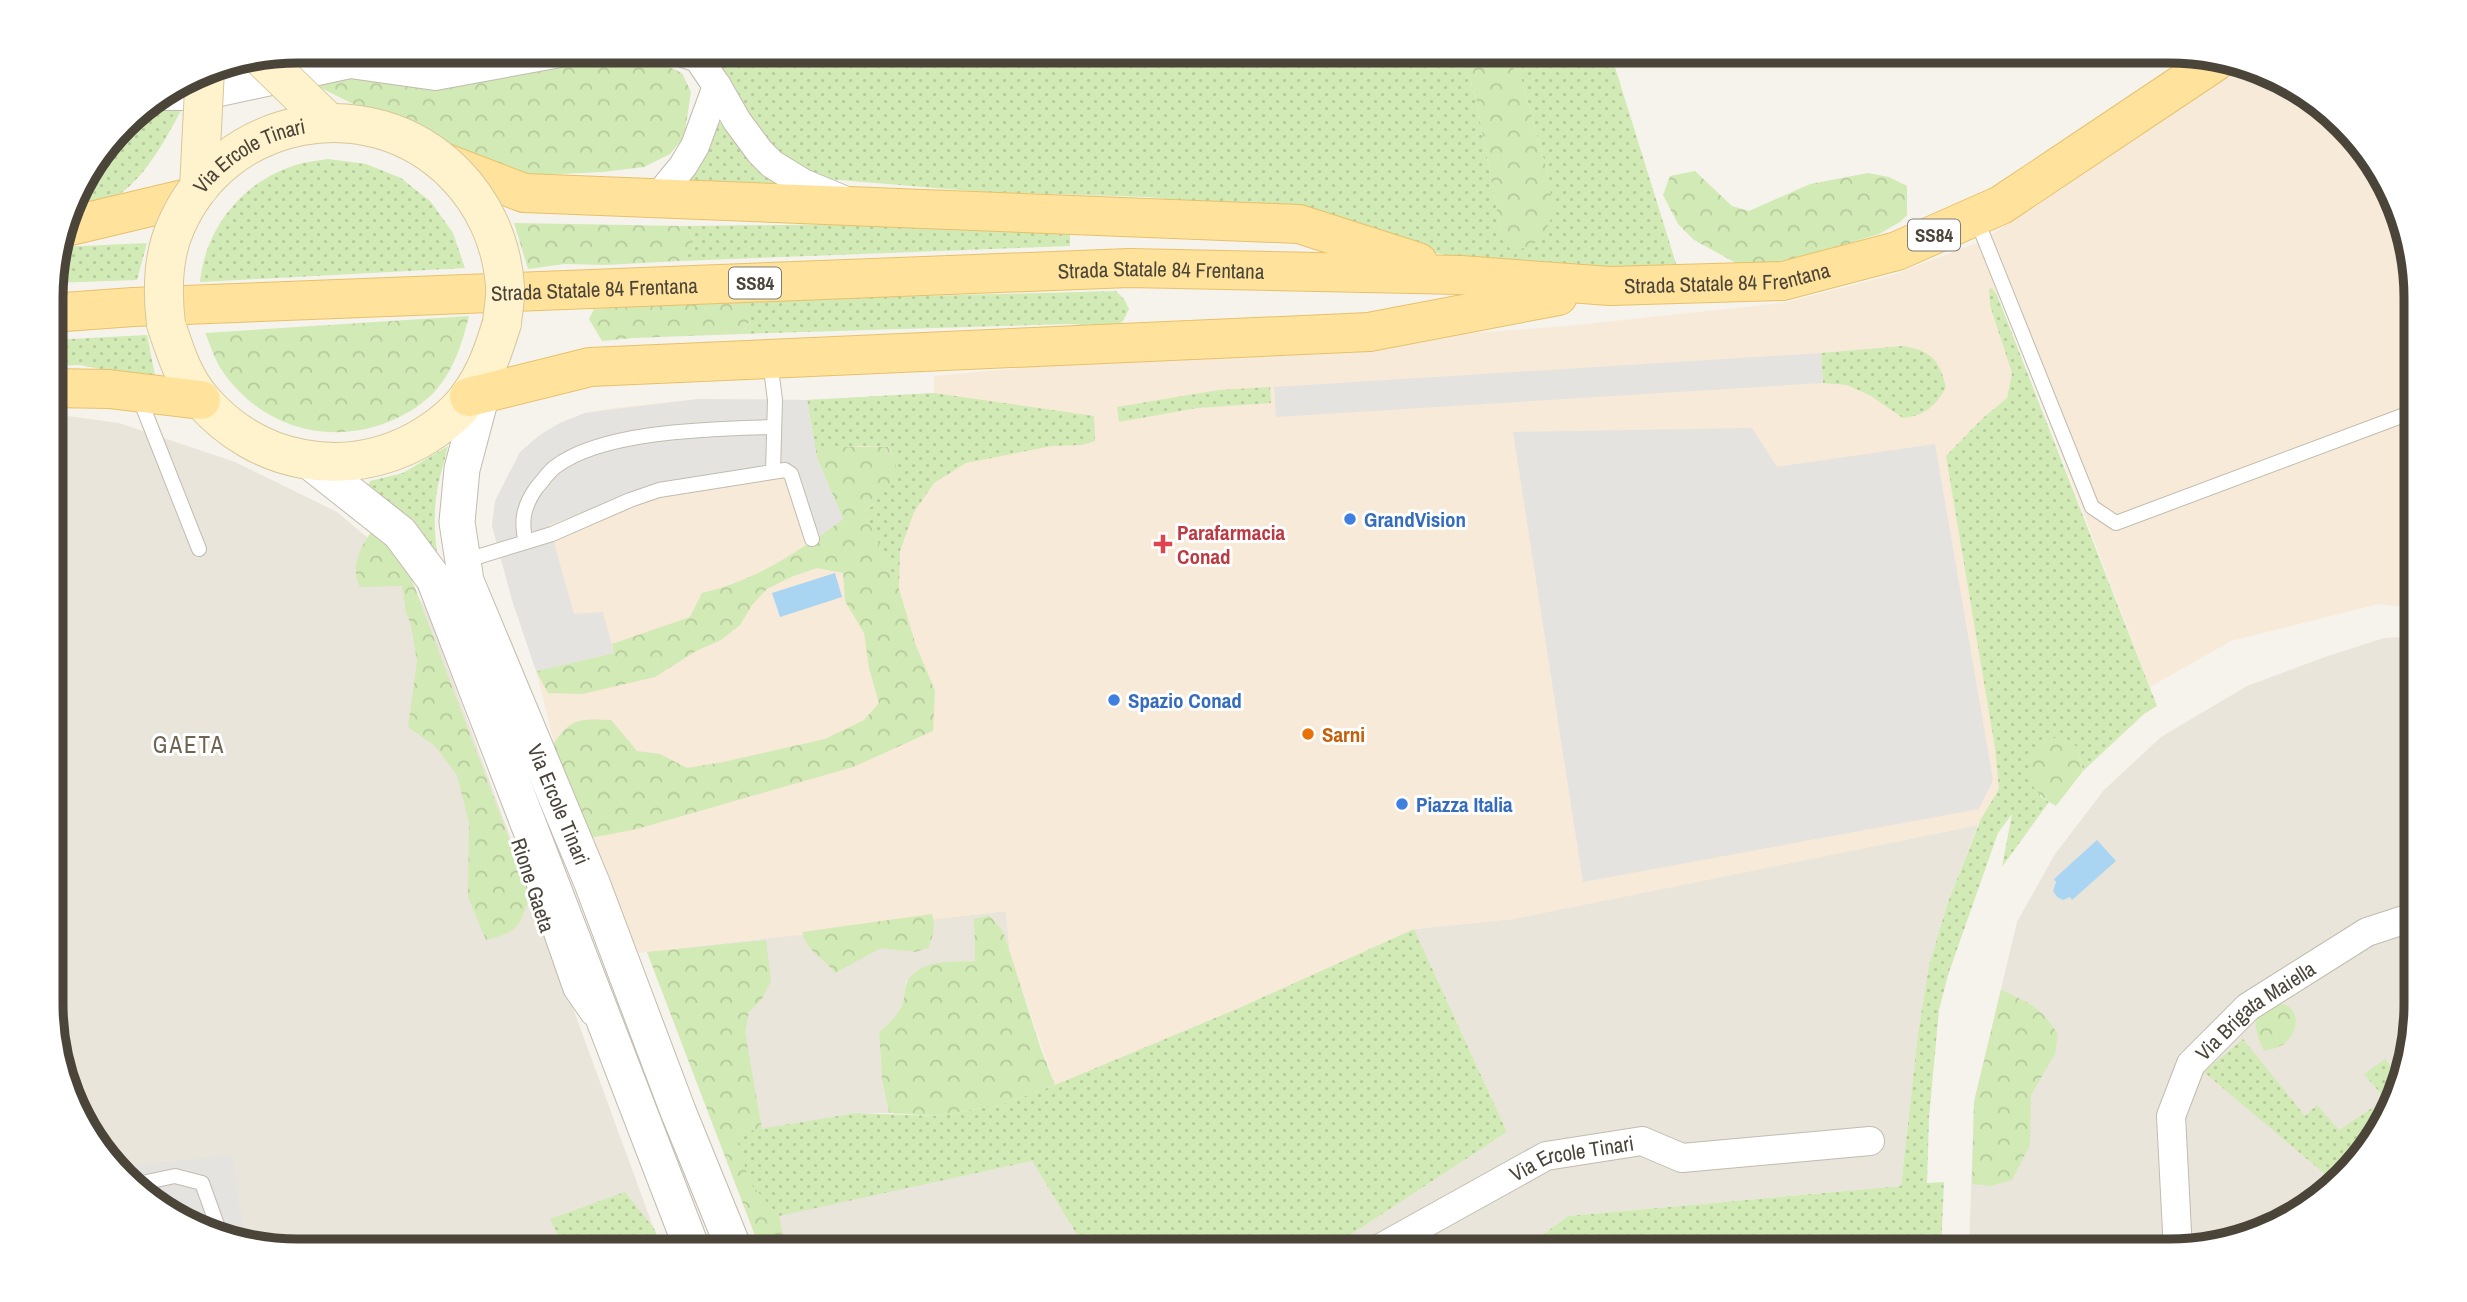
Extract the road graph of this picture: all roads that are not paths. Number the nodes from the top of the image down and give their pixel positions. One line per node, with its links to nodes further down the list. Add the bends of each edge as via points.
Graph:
1 (506, 63): 7 (street, via 435,76 350,64 201,96)
2 (701, 63): 6 (street)
3 (269, 65): 8 (main road, bridge)
4 (2207, 67): 13 (main road, Strada Statale 84 Frentana / SS84, via 2001,205)
5 (204, 83): 10 (main road, bridge)
6 (717, 86): 11 (street, via 695,146); 12 (street, via 737,121 772,164)
7 (179, 96)
8 (328, 122): 9 (main road, Via Ercole Tinari, bridge, via 389,131); 10 (main road, Via Ercole Tinari, bridge, via 288,128 250,143 218,166)
9 (443, 162): 11 (main road, via 524,193); 21 (main road, Via Ercole Tinari, bridge, via 469,187 488,218 500,252 505,287 491,362)
10 (195, 192): 14 (main road); 22 (main road, Via Ercole Tinari, bridge, via 176,226 166,258 163,291 166,324 179,364)
11 (656, 199): 12 (main road)
12 (860, 207): 15 (main road, via 1299,224)
13 (1975, 217): 16 (main road, Strada Statale 84 Frentana / SS84, via 1898,251 1783,281); 23 (lane, via 2092,507 2116,523)
14 (75, 224)
15 (1460, 275): 16 (main road, Strada Statale 84 Frentana / SS84); 17 (main road, Strada Statale 84 Frentana / SS84, via 1129,268)
16 (1610, 286): 18 (main road, via 1369,332)
17 (64, 312)
18 (769, 359): 21 (main road, via 590,367); 24 (lane)
19 (64, 388): 20 (main road)
20 (137, 393): 22 (main road); 29 (lane)
21 (476, 396): 25 (main road, Via Ercole Tinari, via 437,429 397,451 354,462); 30 (street, Via Ercole Tinari, via 457,522)
22 (201, 400): 25 (main road, Via Ercole Tinari, via 231,429 268,450)
23 (2404, 415)
24 (774, 427): 26 (lane); 28 (lane, via 696,430 601,445 576,454 553,468 534,491 521,524)
25 (309, 461): 31 (street, Via Ercole Tinari, via 400,533 434,579)
26 (773, 471): 27 (lane, via 791,474); 28 (lane, via 659,491)
27 (811, 539)
28 (526, 542): 30 (lane)
29 (199, 549)
30 (463, 561): 40 (street, Via Ercole Tinari, via 466,581 592,883)
31 (487, 715): 33 (street, Via Ercole Tinari); 33 (lane, Rione Gaeta, via 495,765 571,991 589,1018)
32 (2404, 920): 38 (street, Via Brigata Maiella, via 2367,932 2248,1007 2191,1064 2171,1116)
33 (613, 1039): 39 (street, Via Ercole Tinari)
34 (1870, 1141): 37 (street, Via Ercole Tinari, via 1682,1158 1642,1141 1546,1156)
35 (146, 1182): 36 (lane, via 175,1176 202,1183)
36 (217, 1224)
37 (1398, 1238)
38 (2177, 1238)
39 (688, 1239)
40 (730, 1239)

